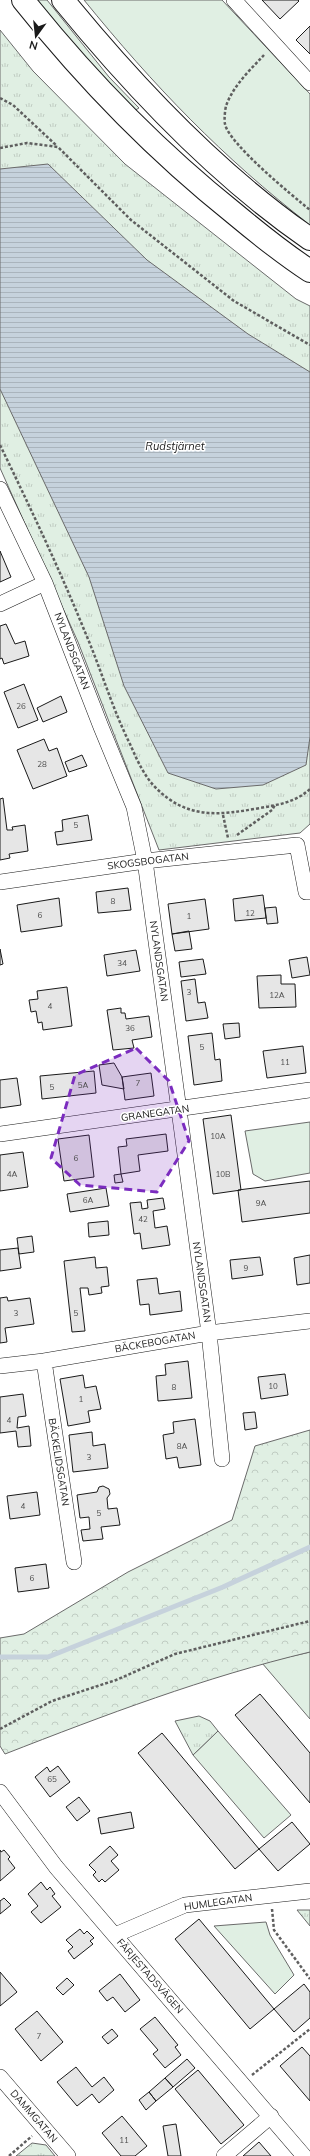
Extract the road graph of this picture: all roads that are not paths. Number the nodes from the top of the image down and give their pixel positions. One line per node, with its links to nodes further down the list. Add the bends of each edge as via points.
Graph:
1 (23, 0): 6 (highway, via 96,86 147,139 205,191)
2 (63, 0): 5 (highway, via 107,54 169,118 260,200)
3 (234, 0): 4 (street)
4 (310, 82)
5 (310, 238)
6 (310, 271)
7 (0, 489): 8 (street, NYLANDSGATAN)
8 (45, 583): 9 (street); 10 (street, NYLANDSGATAN, via 134,807)
9 (0, 604)
10 (145, 861): 11 (street, SKOGSBOGATAN); 12 (street, SKOGSBOGATAN, via 297,845 306,892); 14 (street, NYLANDSGATAN)
11 (0, 882)
12 (310, 892)
13 (310, 1090): 14 (street, GRANEGATAN)
14 (179, 1110): 15 (street, GRANEGATAN); 17 (street, NYLANDSGATAN)
15 (0, 1134)
16 (310, 1321): 17 (street, BÄCKEBOGATAN)
17 (209, 1333): 18 (street, BÄCKEBOGATAN); 20 (street, NYLANDSGATAN)
18 (44, 1361): 19 (street, BÄCKEBOGATAN); 21 (street, BÄCKELIDSGATAN)
19 (0, 1366)
20 (222, 1458)
21 (74, 1562)
22 (0, 1792): 24 (street, FÄRJESTADSVÄGEN, via 56,1867)
23 (308, 1890): 24 (street, HUMLEGATAN, via 185,1905)
24 (115, 1935): 26 (street, FÄRJESTADSVÄGEN)
25 (0, 2077): 27 (street, DAMMGATAN)
26 (271, 2116): 28 (street); 29 (street, FÄRJESTADSVÄGEN)
27 (68, 2156)
28 (224, 2156)
29 (304, 2156)

